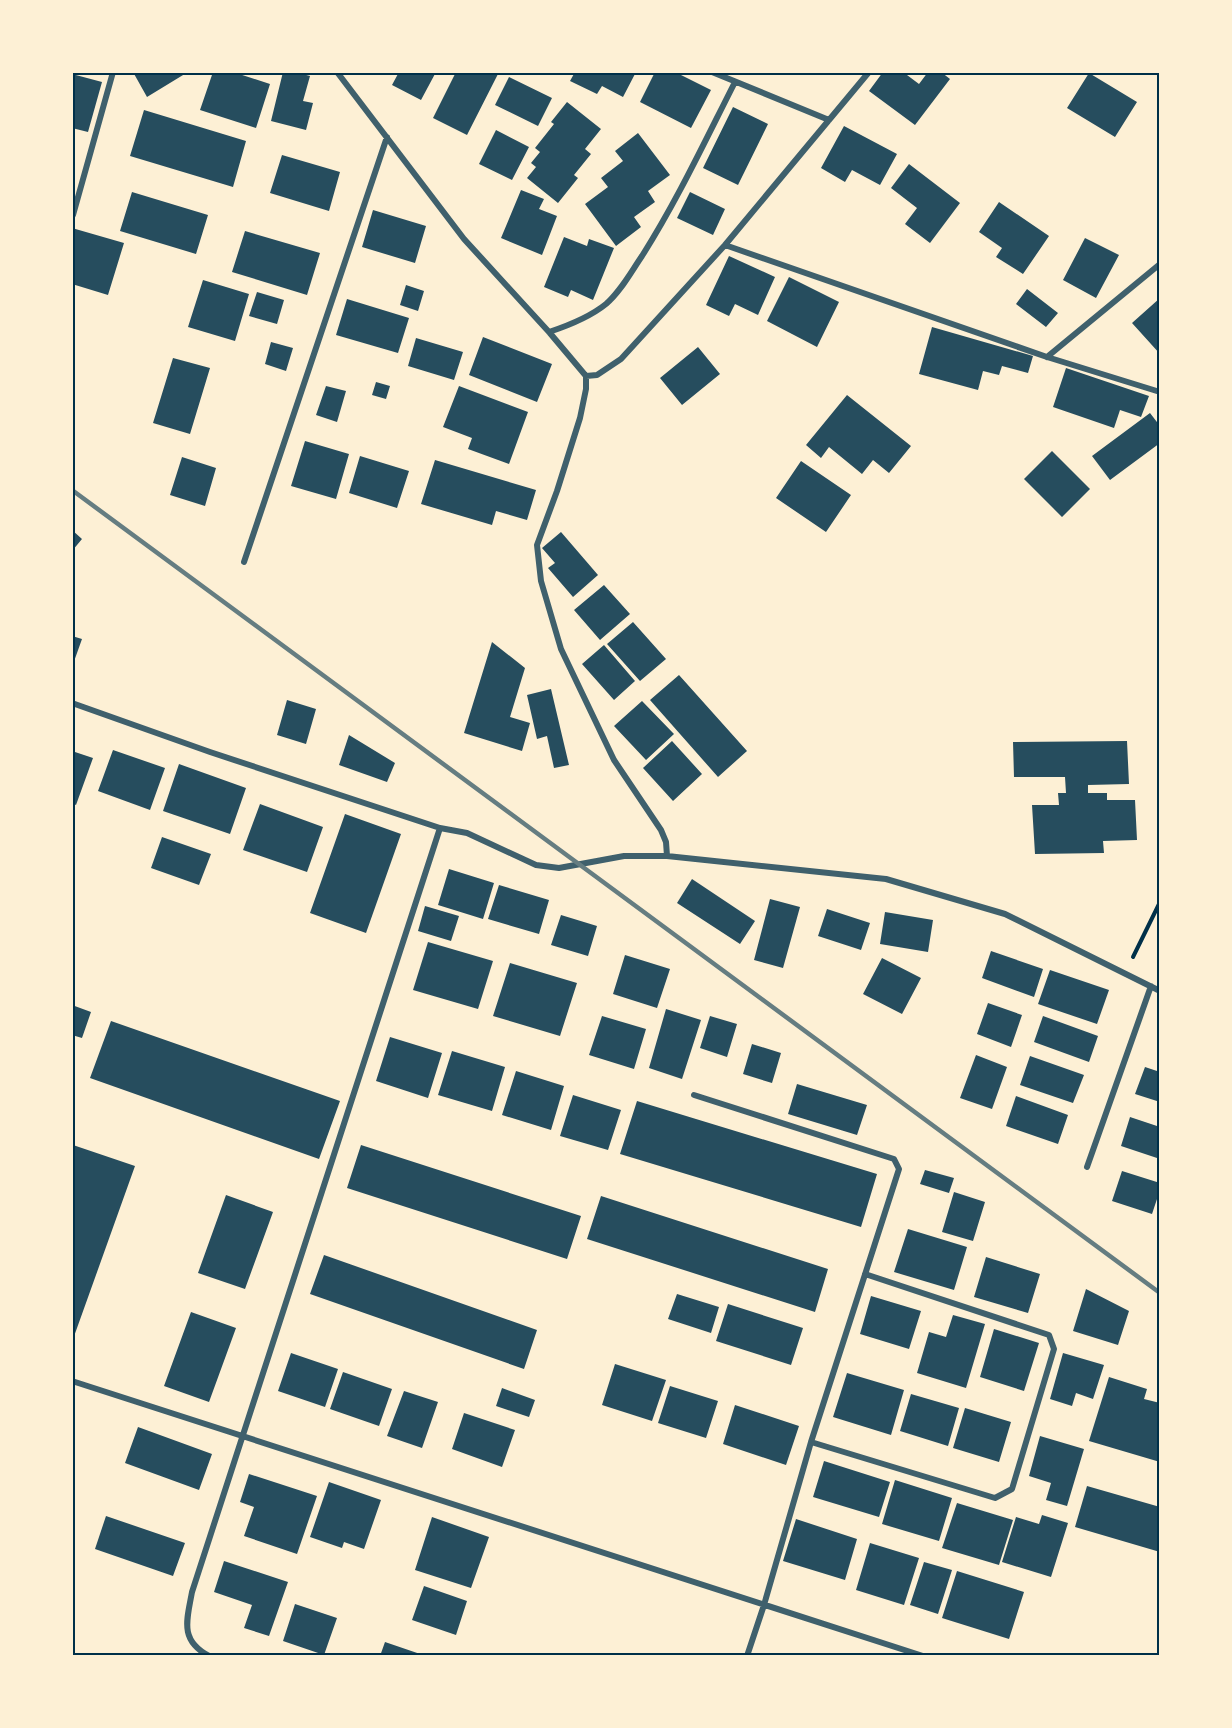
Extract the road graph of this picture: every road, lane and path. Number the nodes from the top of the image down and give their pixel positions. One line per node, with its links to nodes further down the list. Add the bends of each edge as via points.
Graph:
1 (113, 72): 8 (street)
2 (337, 72): 7 (street)
3 (712, 72): 5 (street)
4 (869, 72): 6 (street)
5 (735, 82): 6 (street); 11 (street, via 667,216 622,286 608,303 591,314)
6 (829, 120): 9 (street)
7 (387, 137): 11 (street, via 464,239); 15 (street)
8 (73, 215)
9 (725, 244): 12 (street); 13 (street, via 621,359 597,375)
10 (1160, 264): 12 (street)
11 (549, 332): 13 (street)
12 (1047, 357): 14 (street)
13 (586, 376): 18 (street, via 580,418 537,545 541,581 561,649 614,760 661,830)
14 (1160, 392)
15 (244, 562)
16 (72, 703): 17 (street)
17 (440, 828): 18 (street, via 467,833 536,865 560,868 624,856); 27 (street)
18 (667, 856): 20 (street, via 886,879 1005,914)
19 (1160, 902): 20 (path)
20 (1125, 974): 21 (street)
21 (1151, 986): 22 (street); 24 (street)
22 (1160, 990)
23 (694, 1095): 25 (street, via 894,1159 899,1168)
24 (1087, 1167)
25 (865, 1274): 28 (street); 28 (street, via 1049,1335 1054,1349 1011,1489 995,1498)
26 (72, 1381): 27 (street)
27 (243, 1438): 29 (street); 30 (street, via 192,1592 186,1624 193,1644)
28 (811, 1442): 29 (street)
29 (764, 1605): 31 (street); 32 (street)
30 (209, 1656)
31 (747, 1656)
32 (923, 1656)

